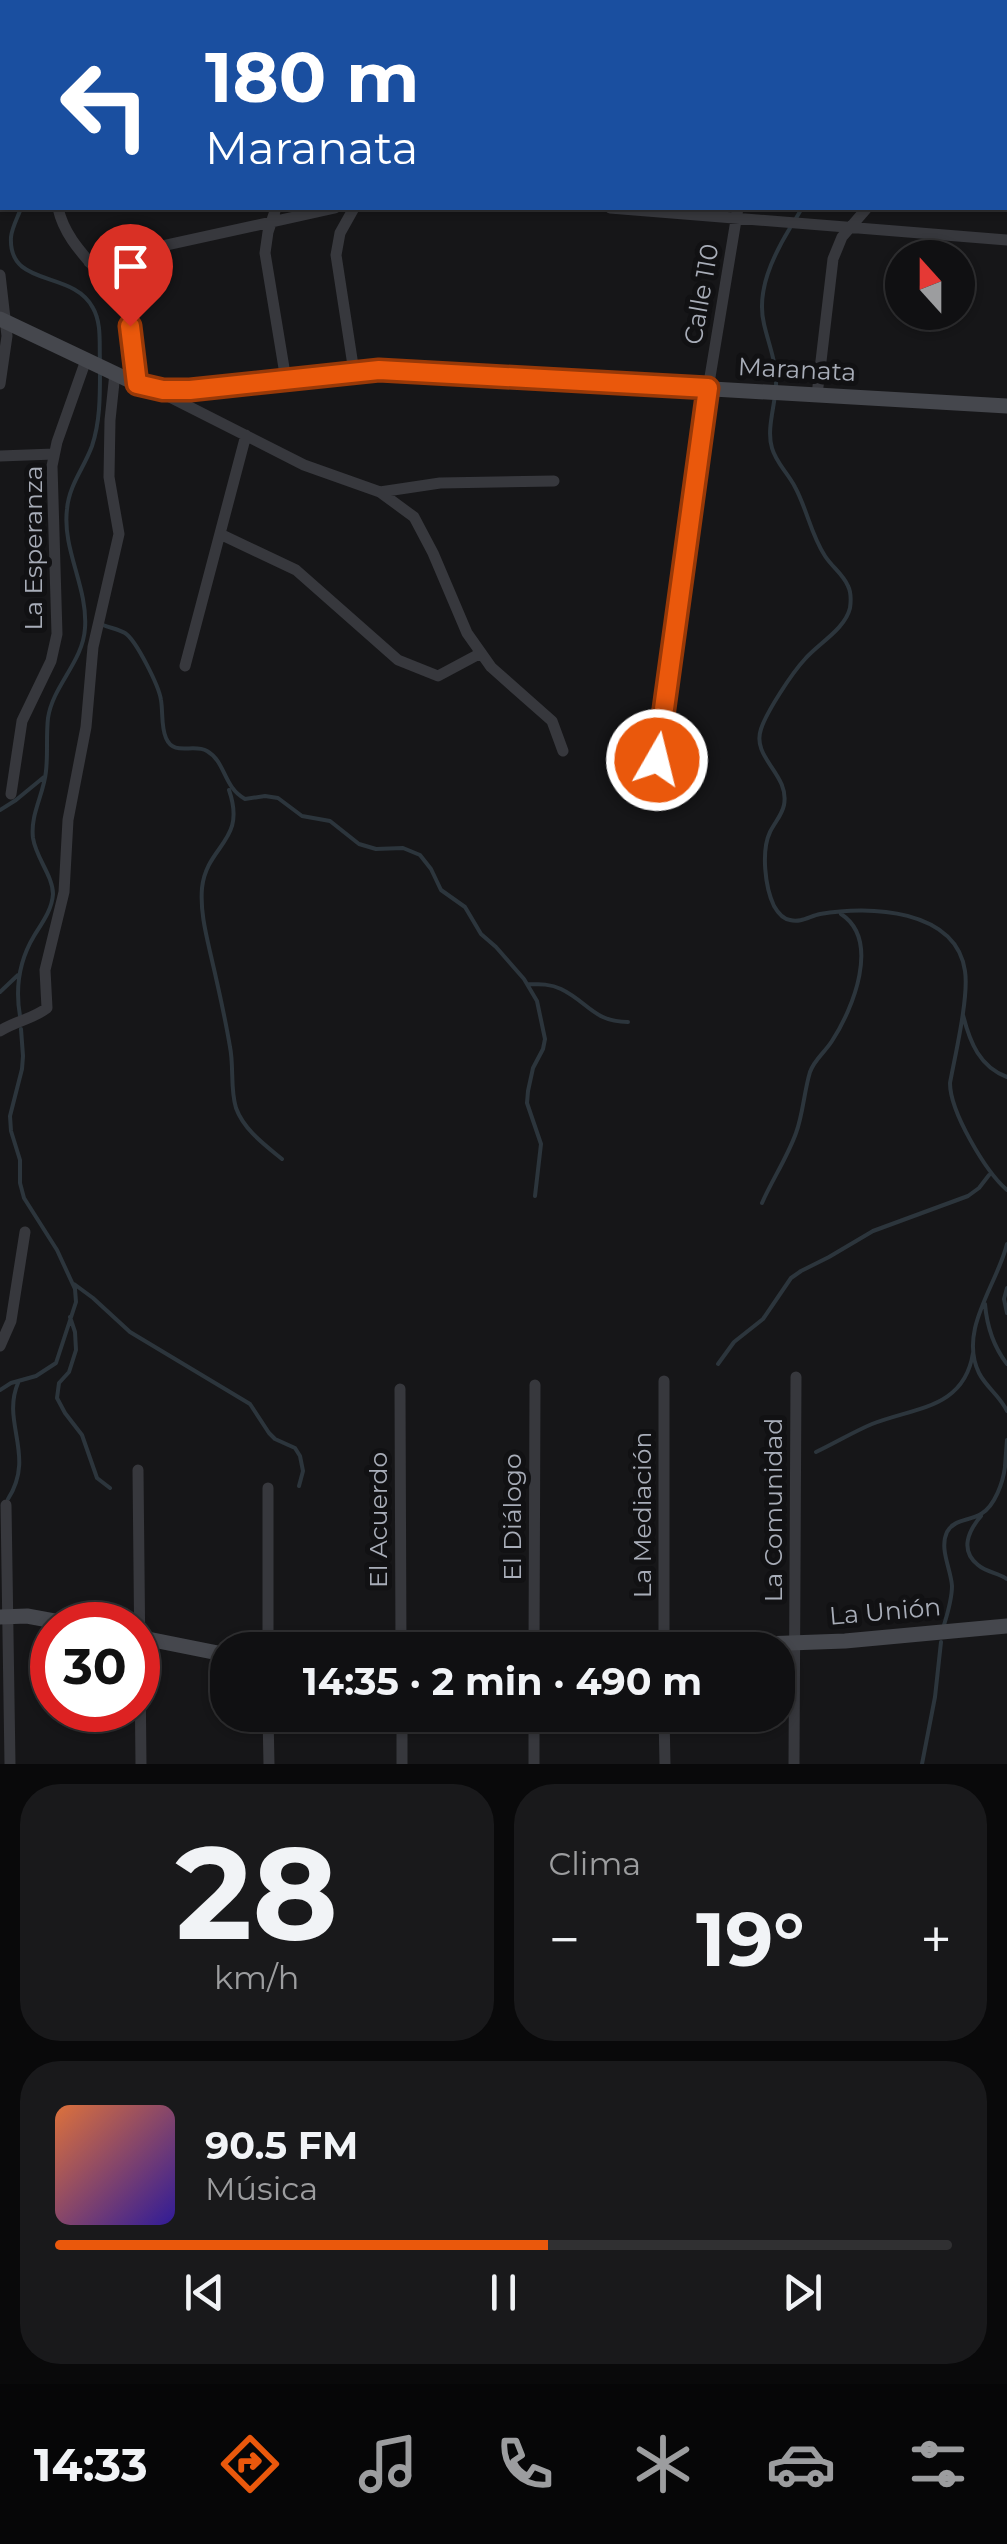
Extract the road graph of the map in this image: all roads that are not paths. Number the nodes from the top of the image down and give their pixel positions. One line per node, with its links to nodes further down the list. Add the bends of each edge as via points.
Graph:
1 (59, 210): 11 (street)
2 (275, 210): 8 (street)
3 (325, 210): 8 (street)
4 (353, 210): 15 (street, via 336,255)
5 (661, 210): 7 (street)
6 (865, 210): 9 (street)
7 (737, 213): 9 (street); 20 (street, Calle 110)
8 (272, 221): 11 (street); 17 (street, via 266,253)
9 (850, 227): 10 (street); 22 (street, via 832,259)
10 (1007, 240)
11 (89, 262): 19 (street, via 127,315)
12 (0, 275): 13 (street)
13 (3, 321): 14 (street, Maranata); 18 (street, via 7,345)
14 (86, 360): 16 (street, Maranata); 25 (street, La Esperanza)
15 (354, 372): 17 (street, Maranata); 20 (street, Maranata)
16 (115, 373): 19 (street, Maranata); 35 (street, via 109,477 119,534 94,648 64,892 45,970 47,1008)
17 (286, 380): 21 (street, Maranata)
18 (0, 384)
19 (137, 384): 21 (street, Maranata)
20 (708, 388): 22 (street, Maranata); 33 (street, Calle 110)
21 (154, 389): 24 (street)
22 (816, 395): 23 (street, Maranata)
23 (1007, 406)
24 (246, 435): 28 (street); 29 (street)
25 (54, 454): 26 (street); 34 (street, La Esperanza, via 57,634 22,721)
26 (0, 456)
27 (554, 480): 28 (street)
28 (380, 492): 30 (street, via 414,517)
29 (220, 534): 30 (street, via 296,570 398,660 438,676); 31 (street)
30 (481, 653): 32 (street, via 552,721)
31 (185, 666)
32 (563, 751)
33 (657, 760)
34 (10, 794)
35 (0, 1032)
36 (25, 1232): 37 (street, via 11,1321)
37 (0, 1346)
38 (796, 1377): 54 (street, La Comunidad)
39 (664, 1381): 52 (street, La Mediación)
40 (535, 1385): 51 (street, El Diálogo)
41 (400, 1389): 50 (street, El Acuerdo)
42 (138, 1470): 45 (street)
43 (268, 1488): 49 (street)
44 (6, 1505): 46 (street)
45 (139, 1602)
46 (4, 1617): 47 (street); 62 (street)
47 (30, 1617)
48 (1007, 1626): 54 (street, La Unión)
49 (268, 1632)
50 (402, 1632)
51 (534, 1632)
52 (664, 1632)
53 (160, 1642): 55 (street)
54 (795, 1643)
55 (210, 1652)
56 (140, 1732): 63 (street)
57 (268, 1732): 64 (street)
58 (402, 1732): 65 (street)
59 (534, 1732): 66 (street)
60 (664, 1732): 67 (street)
61 (794, 1732): 68 (street, La Comunidad)
62 (10, 1764)
63 (141, 1764)
64 (268, 1764)
65 (402, 1764)
66 (534, 1764)
67 (664, 1764)
68 (794, 1764)

